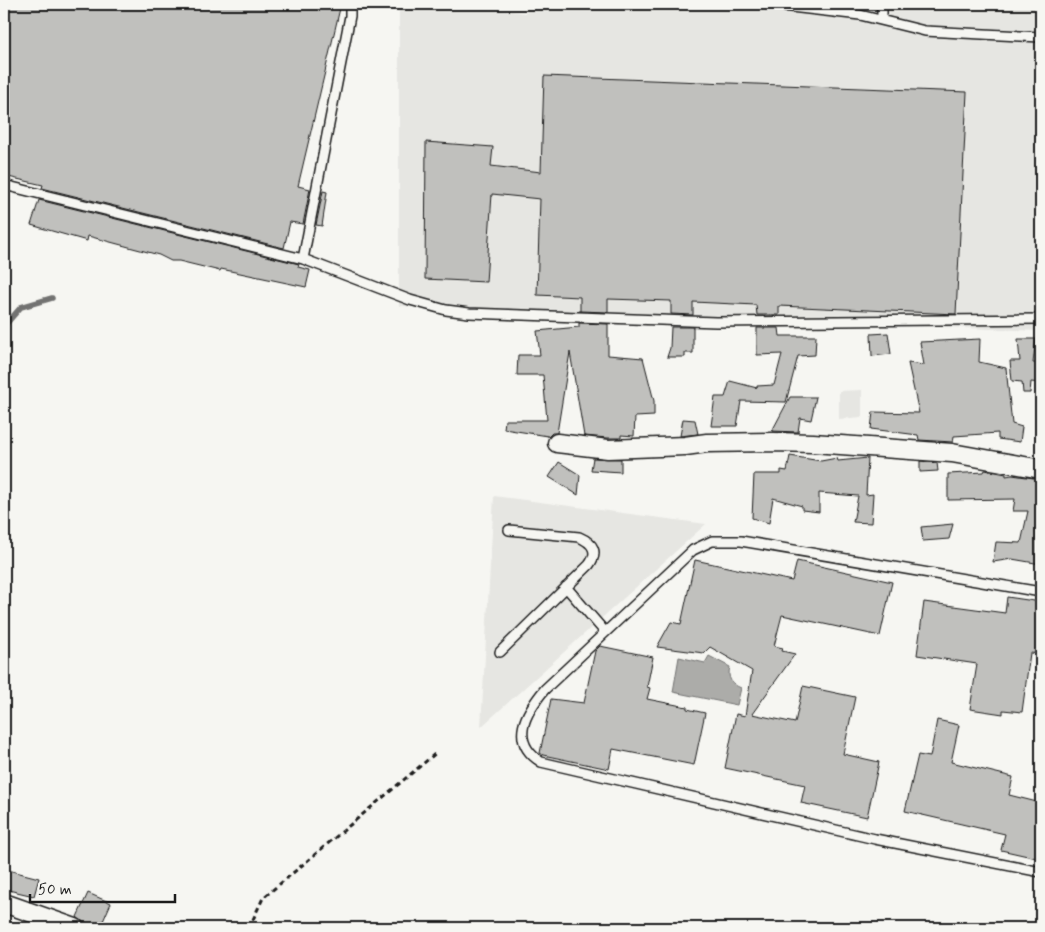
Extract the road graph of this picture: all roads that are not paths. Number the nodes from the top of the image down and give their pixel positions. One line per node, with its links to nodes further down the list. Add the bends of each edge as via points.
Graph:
1 (350, 4): 7 (lane)
2 (765, 4): 4 (lane)
3 (882, 4): 4 (lane)
4 (882, 20): 5 (lane, via 924,31)
5 (1041, 37)
6 (4, 185): 7 (lane)
7 (303, 259): 8 (lane, via 410,300 469,313 716,322)
8 (1041, 320)
9 (556, 443): 10 (street, via 608,449 706,443 812,443 952,453)
10 (1041, 469)
11 (509, 530): 12 (lane, via 579,537 588,541 594,553 593,560)
12 (566, 587): 14 (lane); 15 (lane)
13 (1041, 592): 14 (lane, via 741,541 712,541 693,550)
14 (605, 632): 16 (lane, via 545,689 525,719 524,745 540,762 875,840)
15 (500, 652)
16 (1041, 872)
17 (4, 903): 18 (street)
18 (74, 928)

